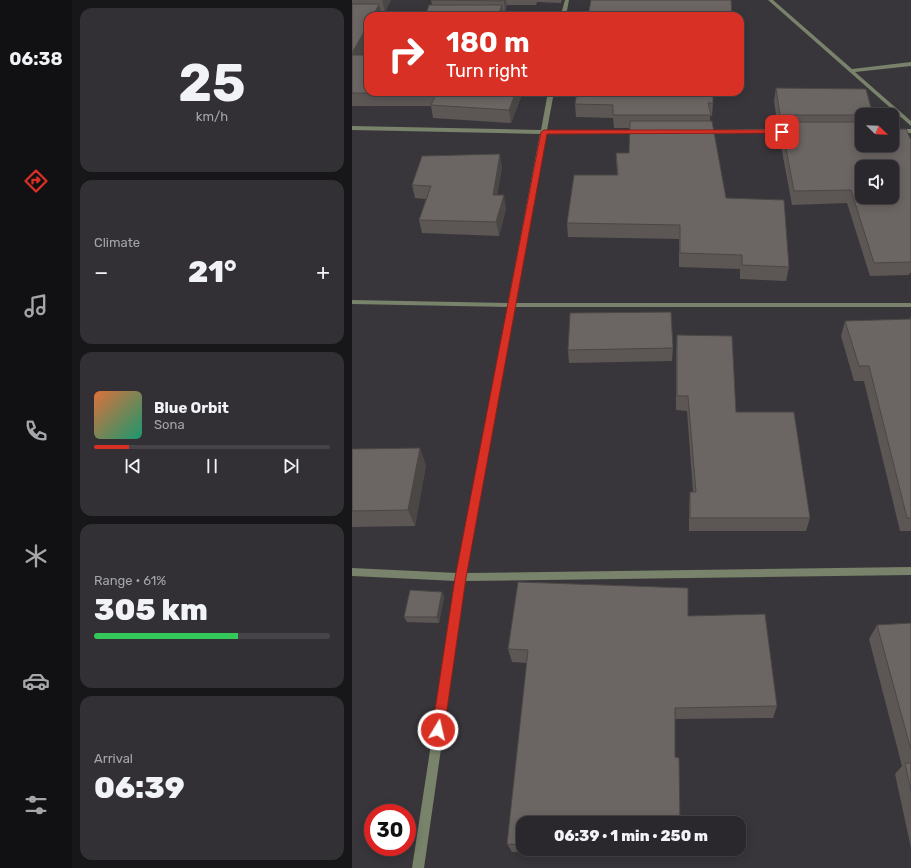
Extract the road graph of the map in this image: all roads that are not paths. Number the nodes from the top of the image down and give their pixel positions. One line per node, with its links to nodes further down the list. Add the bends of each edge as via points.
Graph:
1 (567, 0): 3 (street)
2 (770, 0): 7 (street)
3 (565, 12)
4 (352, 14): 5 (street)
5 (364, 14)
6 (911, 64): 7 (street)
7 (852, 71): 9 (street)
8 (550, 96): 14 (street)
9 (911, 124)
10 (352, 128): 14 (street)
11 (798, 131): 16 (street)
12 (899, 131): 13 (street)
13 (911, 131)
14 (544, 132): 15 (street); 18 (street)
15 (647, 132)
16 (695, 132)
17 (352, 302): 18 (street)
18 (511, 305): 19 (street); 22 (street)
19 (911, 305)
20 (911, 571): 22 (street)
21 (352, 572): 22 (street)
22 (461, 578): 23 (street)
23 (418, 868)

